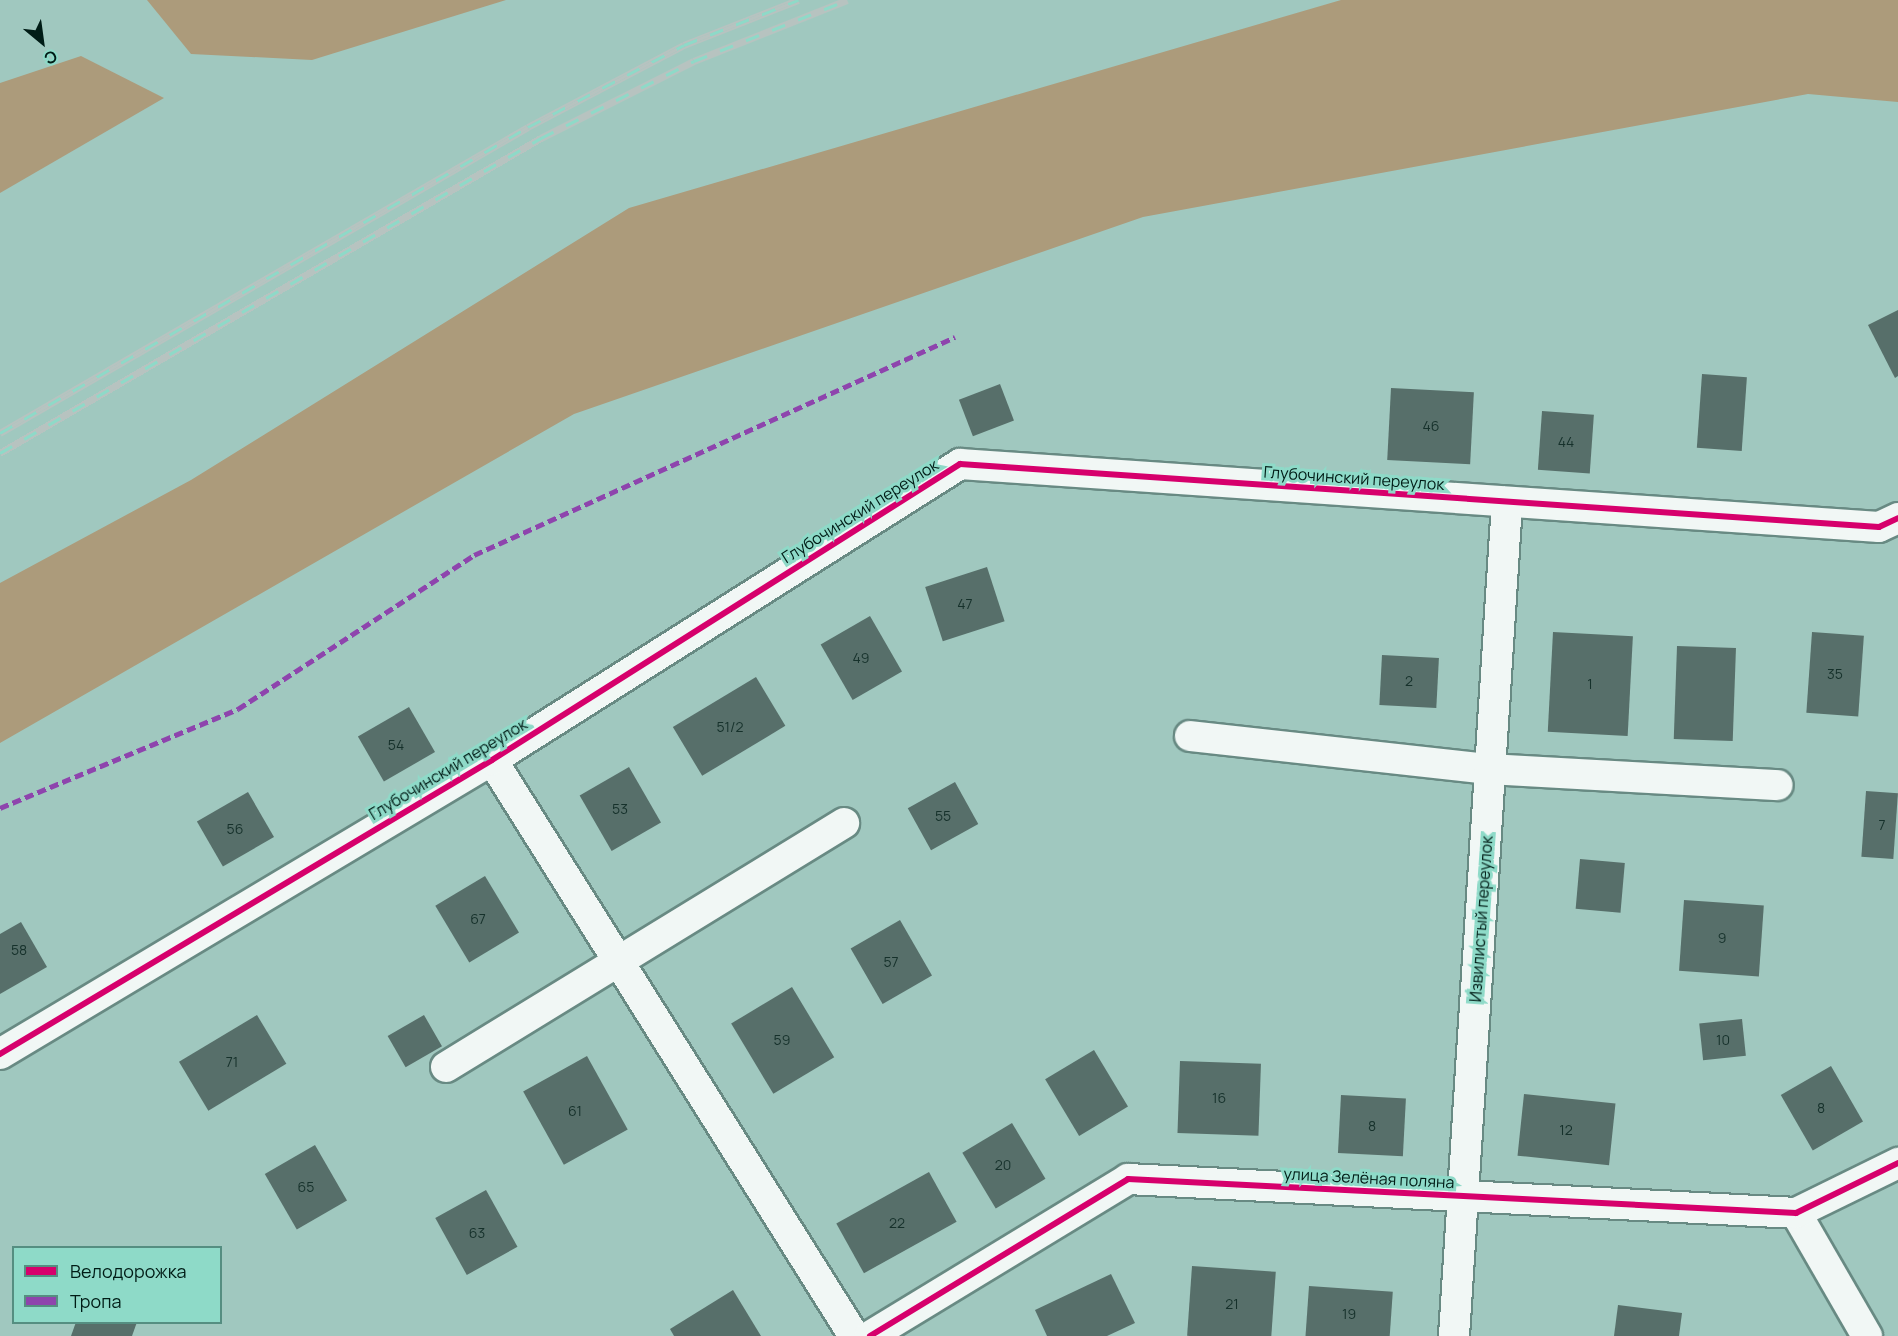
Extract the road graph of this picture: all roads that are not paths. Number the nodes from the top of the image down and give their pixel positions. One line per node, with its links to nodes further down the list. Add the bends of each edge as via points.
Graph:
1 (1507, 502): 2 (street, Глубочинский переулок, via 1879,527); 4 (street, Глубочинский переулок, via 960,464); 5 (street, Извилистый переулок)
2 (1898, 518)
3 (1190, 736): 5 (street)
4 (492, 760): 8 (street); 9 (street, Глубочинский переулок)
5 (1490, 769): 6 (street); 12 (street, Извилистый переулок)
6 (1778, 785)
7 (844, 823): 8 (street)
8 (615, 959): 10 (street); 14 (street)
9 (0, 1054)
10 (446, 1068)
11 (1898, 1163): 13 (street, улица Зелёная поляна)
12 (1463, 1196): 13 (street, улица Зелёная поляна); 15 (street, улица Зелёная поляна, via 1128,1179); 16 (street, Извилистый переулок)
13 (1796, 1213): 17 (street)
14 (854, 1336)
15 (870, 1336)
16 (1454, 1336)
17 (1867, 1336)

